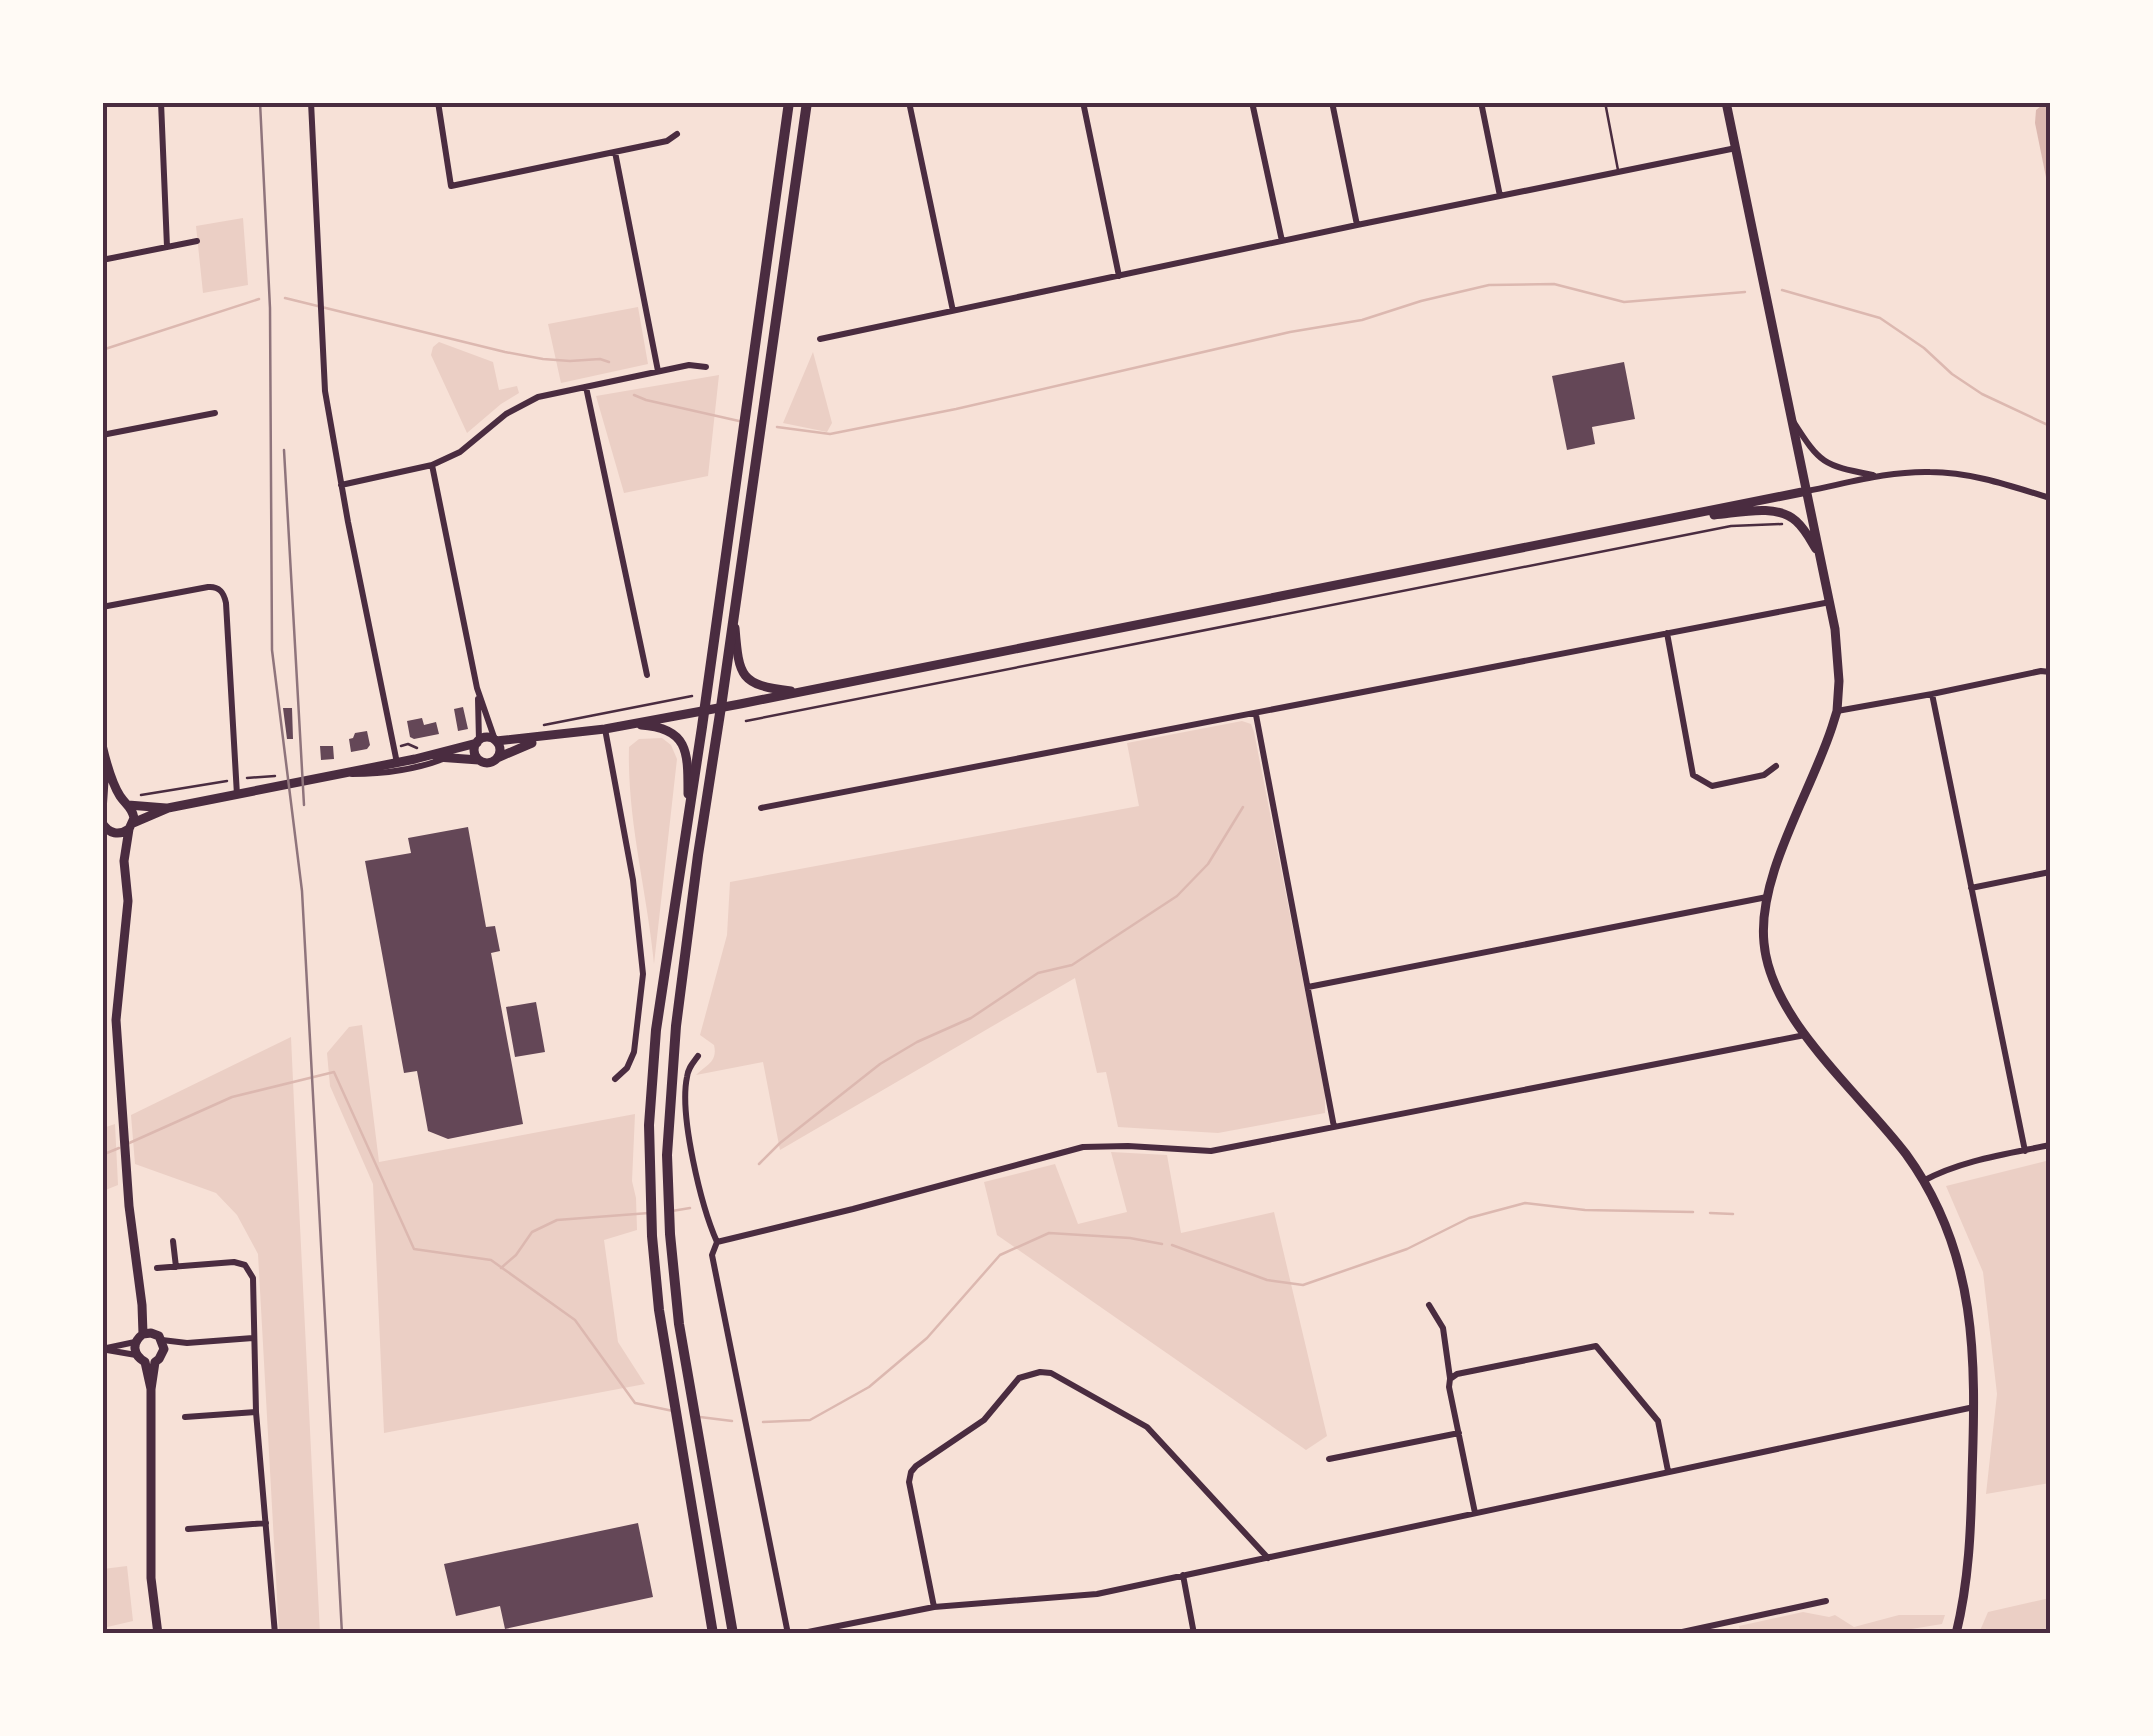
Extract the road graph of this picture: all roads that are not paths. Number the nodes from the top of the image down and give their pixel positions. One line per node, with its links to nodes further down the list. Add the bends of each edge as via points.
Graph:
1 (161, 102): 21 (street)
2 (311, 102): 34 (street, via 325,391)
3 (438, 102): 15 (street, via 451,186)
4 (789, 102): 49 (main road)
5 (807, 102): 41 (main road)
6 (909, 102): 24 (street)
7 (1083, 102): 23 (street)
8 (1252, 102): 20 (street)
9 (1332, 102): 18 (street)
10 (1481, 102): 17 (street)
11 (1605, 102): 16 (lane)
12 (1726, 102): 14 (main road)
13 (677, 134): 15 (street)
14 (1736, 148): 16 (street); 30 (main road)
15 (615, 152): 27 (street)
16 (1619, 174): 17 (street)
17 (1500, 196): 18 (street)
18 (1357, 225): 20 (street)
19 (198, 241): 21 (street)
20 (1282, 241): 23 (street)
21 (168, 247): 22 (street)
22 (102, 260)
23 (1119, 276): 24 (street)
24 (952, 310): 25 (street)
25 (820, 339)
26 (706, 367): 27 (street)
27 (658, 371): 28 (street)
28 (586, 386): 32 (street, via 520,405 460,452); 44 (street)
29 (215, 413): 31 (street)
30 (1793, 420): 33 (street, via 1826,463); 35 (main road)
31 (102, 434)
32 (432, 465): 34 (street); 45 (street)
33 (1879, 476): 35 (street); 36 (street, via 1951,473)
34 (341, 485): 63 (street)
35 (1808, 491): 37 (main road); 38 (main road)
36 (2050, 498)
37 (1676, 518): 38 (main road, via 1784,514 1803,528); 46 (main road)
38 (1820, 556): 39 (main road)
39 (1830, 602): 42 (street); 50 (main road, via 1839,662)
40 (102, 607): 66 (street, via 208,586 221,590)
41 (734, 615): 46 (main road, via 748,680); 48 (main road)
42 (1667, 632): 51 (street); 64 (street, via 1693,775 1712,786 1764,775)
43 (2050, 672): 47 (street)
44 (647, 674)
45 (477, 688): 55 (street); 56 (street)
46 (801, 692): 48 (main road)
47 (1932, 694): 50 (street); 76 (street)
48 (722, 707): 49 (main road); 115 (main road, via 676,1026 667,1155 679,1324)
49 (704, 710): 52 (main road); 71 (main road)
50 (1837, 710): 77 (main road)
51 (1256, 714): 69 (street); 78 (street)
52 (628, 724): 53 (main road); 71 (main road, via 663,728 683,744)
53 (604, 729): 54 (main road); 81 (street, via 644,974 634,1052)
54 (554, 736): 55 (main road); 60 (main road)
55 (496, 740): 56 (main road); 60 (main road)
56 (478, 742): 61 (main road); 62 (main road)
57 (102, 745): 59 (main road)
58 (449, 757): 61 (main road); 62 (main road); 65 (street, via 378,774)
59 (105, 758): 67 (main road); 70 (main road)
60 (497, 758): 62 (main road)
61 (415, 759): 63 (main road)
62 (480, 760)
63 (397, 763): 65 (main road)
64 (1776, 766)
65 (340, 774): 66 (main road)
66 (236, 795): 68 (main road)
67 (126, 803): 68 (main road); 70 (main road, via 110,802); 72 (main road, via 134,813)
68 (168, 808): 72 (main road)
69 (761, 808)
70 (103, 810)
71 (688, 812): 114 (main road, via 656,1030 650,1197 659,1310)
72 (131, 826): 73 (main road, via 120,834); 74 (main road)
73 (105, 829): 74 (main road)
74 (124, 861): 91 (main road, via 128,901 116,1020)
75 (2050, 872): 76 (street)
76 (1971, 888): 84 (street)
77 (1767, 897): 78 (street); 79 (main road, via 1766,960)
78 (1308, 987): 82 (street)
79 (1805, 1034): 82 (street); 85 (main road)
80 (698, 1056): 87 (street, via 686,1079 685,1104)
81 (615, 1079)
82 (1334, 1126): 87 (street, via 1211,1151 1083,1147)
83 (2050, 1145): 84 (street)
84 (2025, 1150): 85 (street)
85 (1923, 1181): 98 (main road, via 1967,1298)
86 (173, 1241): 88 (street)
87 (717, 1242): 116 (street, via 712,1255)
88 (176, 1267): 89 (street); 92 (street, via 245,1265 253,1278)
89 (157, 1268)
90 (1429, 1306): 97 (street, via 1444,1328)
91 (149, 1337): 93 (street); 94 (street); 95 (main road); 96 (main road)
92 (253, 1338): 93 (street); 99 (street)
93 (187, 1343): 95 (street)
94 (102, 1349): 96 (street)
95 (164, 1352): 96 (main road)
96 (145, 1360): 112 (main road)
97 (1450, 1379): 101 (street); 103 (street, via 1596,1346 1658,1422)
98 (1974, 1407): 103 (street); 119 (main road, via 1970,1553)
99 (256, 1412): 100 (street); 105 (street)
100 (185, 1417)
101 (1458, 1432): 102 (street); 104 (street)
102 (1328, 1459)
103 (1668, 1471): 104 (street)
104 (1474, 1512): 107 (street)
105 (266, 1523): 106 (street); 113 (street)
106 (188, 1528)
107 (1268, 1558): 108 (street); 110 (street, via 1147,1428 1040,1372 1019,1378 984,1420 911,1472)
108 (1182, 1576): 110 (street, via 1097,1594); 118 (street)
109 (1826, 1602): 111 (street)
110 (934, 1607): 117 (street)
111 (1675, 1633)
112 (158, 1634)
113 (274, 1634)
114 (714, 1634)
115 (734, 1634)
116 (788, 1634)
117 (798, 1634)
118 (1194, 1634)
119 (1956, 1634)

